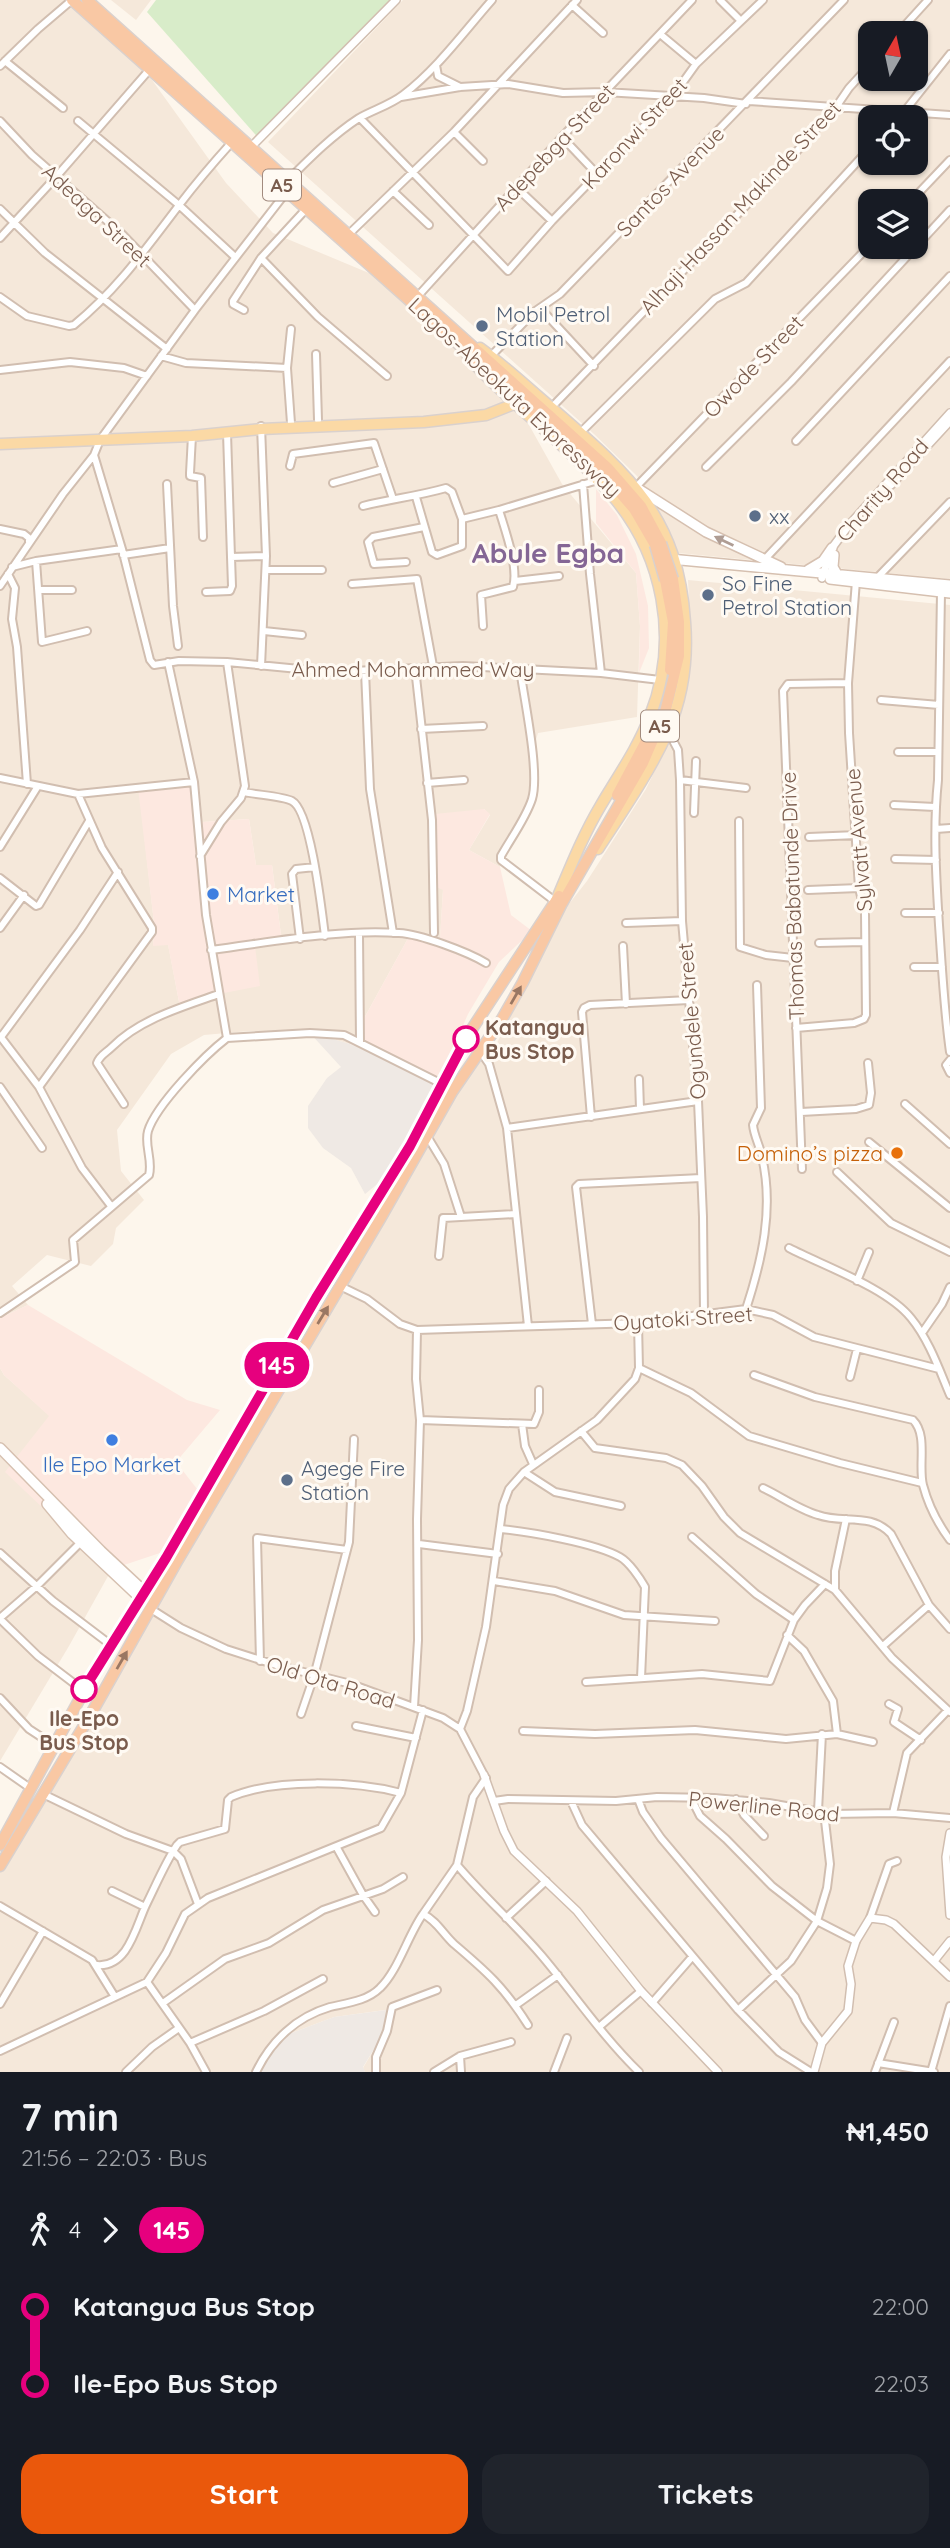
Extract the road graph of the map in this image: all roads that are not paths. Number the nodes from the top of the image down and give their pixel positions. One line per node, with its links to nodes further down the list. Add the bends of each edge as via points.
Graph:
1 (72, 0): 16 (street); 19 (highway, Lagos-Abeokuta Expressway / A5)
2 (396, 0): 40 (street)
3 (492, 0): 18 (street)
4 (692, 0): 14 (street, Adepebga Street)
5 (720, 0): 12 (street)
6 (763, 0): 12 (street, Karonwi Street)
7 (844, 0): 26 (street, Santos Avenue)
8 (928, 0): 11 (street)
9 (90, 1): 40 (highway, Lagos-Abeokuta Expressway / A5)
10 (575, 2): 13 (street); 21 (street)
11 (909, 21)
12 (741, 22): 17 (street, Karonwi Street)
13 (603, 33)
14 (660, 34): 17 (street); 23 (street, Adepebga Street)
15 (950, 54): 27 (street)
16 (2, 64): 29 (street)
17 (696, 64): 24 (street, Karonwi Street)
18 (436, 65): 22 (street, via 438,76); 25 (street)
19 (150, 69): 37 (street); 39 (highway, Lagos-Abeokuta Expressway / A5)
20 (858, 78): 28 (street, Alhaji Hassan Makinde Street)
21 (497, 85): 22 (street); 23 (street, via 563,93); 36 (street)
22 (460, 87): 25 (street)
23 (605, 92): 24 (street); 38 (street, Adepebga Street)
24 (674, 96): 26 (street); 45 (street, Karonwi Street)
25 (401, 97): 33 (street)
26 (747, 102): 28 (street); 70 (street, Santos Avenue)
27 (910, 105)
28 (836, 107): 30 (street); 80 (street, Alhaji Hassan Makinde Street)
29 (63, 108)
30 (858, 110)
31 (928, 115): 32 (street)
32 (950, 115)
33 (360, 118): 44 (street); 47 (street)
34 (0, 121): 46 (street, Adeaga Street)
35 (78, 121): 37 (street)
36 (454, 132): 42 (street); 44 (street)
37 (93, 135): 46 (street); 52 (street)
38 (562, 137): 45 (street); 48 (street, Adepebga Street)
39 (232, 142): 50 (highway, Lagos-Abeokuta Expressway / A5); 52 (street)
40 (252, 146): 47 (highway, Lagos-Abeokuta Expressway / A5)
41 (950, 160): 49 (street)
42 (483, 161)
43 (858, 161): 93 (street, via 746,283 715,299)
44 (412, 171): 51 (street); 60 (street)
45 (597, 174): 56 (street, Karonwi Street)
46 (56, 177): 57 (street); 62 (street, Adeaga Street)
47 (289, 179): 59 (highway, Lagos-Abeokuta Expressway / A5)
48 (516, 187): 56 (street); 60 (street, Adepebga Street)
49 (922, 189)
50 (288, 190): 53 (highway, Lagos-Abeokuta Expressway / A5); 64 (street)
51 (393, 191): 58 (street); 59 (street)
52 (179, 205): 62 (street); 64 (street)
53 (308, 208): 65 (street); 73 (highway, Lagos-Abeokuta Expressway / A5)
54 (0, 209): 57 (street)
55 (950, 210): 100 (street)
56 (552, 221): 60 (street, Karonwi Street, via 508,271)
57 (14, 222): 61 (street); 69 (street, via 45,253)
58 (429, 225)
59 (349, 234): 67 (highway, Lagos-Abeokuta Expressway / A5)
60 (472, 234): 67 (street, Adepebga Street)
61 (0, 238)
62 (142, 256): 69 (street); 71 (street, Adeaga Street)
63 (858, 256): 106 (street, Owode Street)
64 (235, 257): 71 (street)
65 (261, 258): 72 (street, via 233,301); 84 (street, via 318,317)
66 (950, 276): 96 (street)
67 (418, 296): 73 (highway, Lagos-Abeokuta Expressway / A5)
68 (0, 297): 69 (street, via 27,316 69,326)
69 (104, 298): 75 (street)
70 (541, 309): 78 (street, Santos Avenue); 80 (street)
71 (195, 310): 75 (street)
72 (244, 310)
73 (444, 325): 78 (main road); 85 (main road, via 493,386); 200 (highway, Lagos-Abeokuta Expressway / A5, bridge, via 603,472 658,544 669,580 672,645 660,709)
74 (291, 329): 81 (street)
75 (167, 349): 77 (street)
76 (316, 355): 88 (street)
77 (161, 356): 81 (street, via 186,363); 83 (street)
78 (491, 356): 86 (main road)
79 (950, 361): 122 (street)
80 (594, 366): 86 (street, Alhaji Hassan Makinde Street)
81 (287, 368): 90 (street)
82 (0, 370): 83 (street, via 70,362 124,368)
83 (147, 376): 95 (street)
84 (387, 376)
85 (513, 402): 88 (main road, via 464,415); 91 (main road, via 494,413 467,418); 102 (main road)
86 (551, 408): 93 (main road)
87 (950, 413): 118 (street, Charity Road, via 849,525)
88 (318, 420): 90 (main road)
89 (950, 421): 118 (street, Charity Road)
90 (291, 423): 91 (main road)
91 (261, 427): 92 (main road); 95 (main road); 120 (street)
92 (227, 433): 94 (main road); 121 (street)
93 (580, 433): 106 (main road)
94 (192, 436): 95 (main road); 115 (street, via 190,473 201,478)
95 (103, 437): 97 (main road); 98 (street)
96 (796, 441)
97 (0, 442)
98 (94, 455): 116 (street); 119 (street)
99 (290, 466): 101 (street, via 293,454 372,443)
100 (706, 467)
101 (383, 469): 103 (street); 108 (street)
102 (598, 480): 105 (street); 125 (main road, via 629,519)
103 (334, 482)
104 (167, 484): 117 (street)
105 (583, 484): 111 (street); 157 (street)
106 (636, 487): 122 (main road, one-way to 106, via 706,532); 126 (main road)
107 (416, 497): 108 (street); 112 (street, via 449,489); 113 (street)
108 (393, 499): 110 (street)
109 (950, 502): 135 (street)
110 (363, 506)
111 (499, 510): 112 (street); 136 (street)
112 (462, 519): 113 (street, via 462,547 437,555)
113 (424, 527): 124 (street, via 373,537 368,542 374,564)
114 (0, 529): 116 (street, via 24,534)
115 (203, 537)
116 (29, 542): 131 (street)
117 (170, 548): 119 (street); 149 (street)
118 (833, 551): 132 (main road); 134 (main road)
119 (123, 552): 123 (street); 150 (street, via 147,654 154,664)
120 (266, 556): 121 (street); 129 (street)
121 (231, 557): 143 (street, via 230,591)
122 (765, 559): 128 (main road)
123 (36, 561): 131 (street); 141 (street)
124 (406, 562)
125 (653, 562): 126 (main road); 158 (main road, via 664,619)
126 (676, 562): 127 (main road); 166 (main road, via 687,642 680,695)
127 (715, 566): 128 (main road); 134 (main road)
128 (786, 569): 132 (main road)
129 (266, 570): 130 (street); 147 (street)
130 (322, 570)
131 (10, 571): 140 (street); 176 (street, via 15,588 12,619)
132 (807, 571): 134 (main road)
133 (559, 576): 136 (street)
134 (831, 576): 138 (main road); 138 (street)
135 (877, 578): 138 (main road); 139 (main road)
136 (515, 581): 145 (street, via 513,587 481,595)
137 (352, 584): 153 (street, via 419,581)
138 (856, 584): 144 (main road); 159 (street, Sylvatt Avenue)
139 (950, 585)
140 (0, 586)
141 (39, 590): 142 (street); 146 (street, via 43,642)
142 (72, 590)
143 (206, 592)
144 (946, 592): 160 (street)
145 (483, 626)
146 (86, 631)
147 (264, 631): 148 (street); 152 (street)
148 (302, 635)
149 (178, 646)
150 (168, 662): 151 (street, Ahmed Mohammed Way); 174 (street)
151 (227, 662): 152 (street, Ahmed Mohammed Way); 179 (street)
152 (261, 666): 156 (street, Ahmed Mohammed Way)
153 (433, 666): 154 (street, Ahmed Mohammed Way); 155 (street, Ahmed Mohammed Way)
154 (415, 668): 156 (street, Ahmed Mohammed Way); 165 (street)
155 (520, 669): 157 (street, Ahmed Mohammed Way); 200 (street, via 534,789 501,860)
156 (365, 671): 206 (street, via 370,789)
157 (601, 673): 158 (street, Ahmed Mohammed Way)
158 (660, 680): 200 (main road, via 650,716 585,834)
159 (848, 683): 188 (street, Sylvatt Avenue); 215 (street, Thomas Babatunde Drive, via 788,684 783,691)
160 (939, 684): 161 (street); 163 (street)
161 (949, 686)
162 (881, 700): 163 (street)
163 (939, 705): 168 (street)
164 (483, 726): 165 (street)
165 (421, 729): 175 (street)
166 (668, 730): 172 (street, Ogundele Street, via 678,750); 200 (main road, via 618,818)
167 (898, 752): 168 (street)
168 (937, 752): 182 (street)
169 (696, 761): 173 (street)
170 (0, 778): 176 (street)
171 (464, 780): 175 (street)
172 (680, 780): 173 (street); 203 (street, Ogundele Street)
173 (695, 780): 178 (street); 183 (street)
174 (194, 782): 180 (street); 191 (street)
175 (428, 783): 207 (street)
176 (27, 784): 177 (street)
177 (38, 786): 180 (street); 190 (street)
178 (746, 788)
179 (244, 792): 191 (street); 194 (street, via 293,802 301,811)
180 (78, 794): 184 (street)
181 (894, 805): 182 (street)
182 (935, 807): 187 (street)
183 (694, 813)
184 (89, 821): 195 (street); 199 (street, via 42,902 36,906)
185 (739, 821): 215 (street, via 740,947 766,956)
186 (950, 828): 187 (street)
187 (936, 829): 193 (street)
188 (857, 835): 189 (street); 197 (street, Sylvatt Avenue)
189 (809, 837)
190 (0, 847)
191 (200, 856): 214 (street)
192 (895, 859): 193 (street)
193 (936, 860): 202 (street)
194 (315, 867): 209 (street); 210 (street, via 292,872)
195 (118, 872): 225 (street); 235 (street, via 152,928 150,937)
196 (0, 878): 199 (street)
197 (859, 888): 198 (street); 211 (street, Sylvatt Avenue, via 865,913)
198 (808, 890)
199 (24, 895): 205 (street)
200 (558, 903): 227 (highway, Lagos-Abeokuta Expressway / A5, one-way to 200, via 523,982); 233 (highway, Lagos-Abeokuta Expressway / A5, via 470,1032)
201 (905, 913): 202 (street)
202 (939, 913): 218 (street)
203 (682, 921): 204 (street); 221 (street, Ogundele Street)
204 (626, 923)
205 (0, 928)
206 (393, 933): 208 (street); 216 (street, via 420,937)
207 (434, 933)
208 (359, 934): 209 (street); 226 (street)
209 (325, 936): 210 (street)
210 (300, 939): 214 (street)
211 (864, 942): 212 (street); 223 (street, Sylvatt Avenue, via 864,1019)
212 (819, 943)
213 (623, 946): 222 (street)
214 (211, 950): 220 (street)
215 (793, 958): 223 (street, Thomas Babatunde Drive)
216 (486, 964)
217 (914, 967): 218 (street)
218 (942, 967): 228 (street)
219 (757, 985): 261 (street, via 761,1108 752,1125 762,1156 767,1217)
220 (219, 995): 224 (street); 237 (street, via 151,1020 103,1054 97,1063)
221 (689, 1000): 222 (street); 236 (street, Ogundele Street)
222 (626, 1004): 241 (street, via 590,1005 582,1012)
223 (796, 1028): 240 (street, Thomas Babatunde Drive)
224 (227, 1038): 226 (street, via 332,1032); 250 (street, via 201,1060 152,1121 147,1136 149,1175)
225 (2, 1041): 235 (street)
226 (360, 1042): 233 (street)
227 (480, 1051): 242 (street, via 489,1064); 243 (highway, Lagos-Abeokuta Expressway / A5)
228 (950, 1052)
229 (948, 1062): 231 (street)
230 (868, 1063): 240 (street, via 869,1105)
231 (950, 1073)
232 (639, 1079): 239 (street)
233 (443, 1084): 300 (highway, Lagos-Abeokuta Expressway / A5)
234 (0, 1087): 246 (street)
235 (39, 1087): 250 (street, via 82,1168)
236 (698, 1101): 239 (street); 249 (street, Ogundele Street)
237 (124, 1104)
238 (905, 1104): 245 (street)
239 (640, 1109): 241 (street)
240 (801, 1112): 247 (street, Thomas Babatunde Drive)
241 (591, 1117): 242 (street)
242 (507, 1128): 252 (street)
243 (427, 1136): 253 (street, via 444,1164); 259 (highway, Lagos-Abeokuta Expressway / A5)
244 (869, 1142): 251 (street)
245 (950, 1144)
246 (42, 1148)
247 (802, 1169)
248 (837, 1172): 256 (street, via 891,1223)
249 (701, 1178): 263 (street, Ogundele Street); 265 (street, via 576,1187)
250 (111, 1206): 262 (street, via 73,1240 75,1262)
251 (950, 1208)
252 (516, 1214): 253 (street); 266 (street)
253 (461, 1217): 257 (street, via 441,1219)
254 (789, 1248): 258 (street)
255 (869, 1252): 258 (street)
256 (950, 1252)
257 (439, 1256)
258 (856, 1281): 268 (street, via 899,1306)
259 (340, 1286): 267 (street); 302 (highway, Lagos-Abeokuta Expressway / A5, one-way to 259)
260 (950, 1287): 268 (street)
261 (751, 1310): 263 (street, Oyatoki Street); 269 (street, Oyatoki Street, via 773,1315 814,1338)
262 (0, 1313)
263 (704, 1314): 264 (street, Oyatoki Street)
264 (638, 1323): 265 (street, Oyatoki Street); 270 (street)
265 (592, 1324): 266 (street, Oyatoki Street)
266 (528, 1326): 267 (street, Oyatoki Street)
267 (417, 1330): 276 (street)
268 (922, 1333): 271 (street)
269 (857, 1349): 271 (street, Oyatoki Street); 273 (street)
270 (639, 1368): 278 (street, via 617,1401); 284 (street, via 702,1400 749,1436)
271 (939, 1369): 275 (street)
272 (754, 1375): 284 (street, via 815,1397 913,1420 920,1433)
273 (850, 1377)
274 (539, 1390): 277 (street, via 534,1424)
275 (950, 1395)
276 (420, 1420): 277 (street); 292 (street)
277 (522, 1424): 282 (street)
278 (581, 1431): 282 (street); 297 (street, via 595,1448 662,1457 682,1465 740,1533)
279 (354, 1439): 293 (street)
280 (0, 1448): 300 (main road)
281 (0, 1455): 291 (main road)
282 (533, 1464): 283 (street)
283 (524, 1472): 286 (street, via 555,1492); 288 (street, via 509,1489)
284 (922, 1483): 290 (street)
285 (763, 1488): 287 (street, via 813,1514)
286 (621, 1506)
287 (846, 1519): 299 (street); 301 (street, via 872,1521 886,1529)
288 (501, 1529): 295 (street); 303 (street, via 539,1534 620,1558 645,1587)
289 (692, 1537): 305 (street, via 756,1594)
290 (950, 1540)
291 (81, 1542): 298 (street); 300 (main road)
292 (419, 1545): 295 (street); 318 (street)
293 (347, 1550): 311 (street, via 257,1538); 312 (street)
294 (0, 1553): 298 (street)
295 (498, 1554): 296 (street)
296 (494, 1581): 303 (street, via 555,1591); 323 (street)
297 (825, 1584): 299 (street); 305 (street)
298 (37, 1585): 304 (street); 309 (street)
299 (835, 1590): 310 (street)
300 (143, 1596): 309 (highway, Lagos-Abeokuta Expressway / A5)
301 (929, 1605): 307 (street); 310 (street)
302 (151, 1609): 311 (street, Old Ota Road, via 209,1642); 335 (highway, Lagos-Abeokuta Expressway / A5, one-way to 302)
303 (642, 1617): 306 (street); 313 (street)
304 (0, 1619): 315 (street)
305 (794, 1620): 308 (street)
306 (715, 1621)
307 (950, 1629)
308 (787, 1635): 313 (street, via 770,1681 702,1674); 326 (street, via 804,1651 833,1701)
309 (111, 1645): 315 (highway, Lagos-Abeokuta Expressway / A5)
310 (883, 1646): 320 (street)
311 (260, 1661): 312 (street, Old Ota Road)
312 (314, 1676): 318 (street, Old Ota Road); 321 (street)
313 (641, 1678): 314 (street)
314 (586, 1682)
315 (84, 1690): 330 (highway, Lagos-Abeokuta Expressway / A5)
316 (0, 1698): 330 (street, via 29,1729)
317 (889, 1704): 328 (street, via 898,1709 894,1722)
318 (414, 1707): 319 (street, Old Ota Road)
319 (423, 1710): 323 (street, Old Ota Road); 327 (street)
320 (949, 1711): 328 (street)
321 (301, 1714)
322 (356, 1726): 327 (street)
323 (460, 1729): 332 (street)
324 (523, 1731): 325 (street, via 695,1730 786,1739)
325 (822, 1734): 326 (street); 341 (street, via 817,1800)
326 (837, 1734): 329 (street)
327 (416, 1738): 334 (street)
328 (921, 1740): 342 (street, via 903,1764)
329 (873, 1742)
330 (55, 1745): 333 (highway, Lagos-Abeokuta Expressway / A5)
331 (0, 1767): 333 (street)
332 (485, 1777): 339 (street); 351 (street, via 473,1797)
333 (30, 1788): 344 (highway, Lagos-Abeokuta Expressway / A5)
334 (401, 1793): 348 (street, via 381,1828); 349 (street, via 363,1785 294,1784 235,1795 228,1800 225,1829 180,1842)
335 (43, 1794): 349 (street, via 107,1826); 352 (highway, Lagos-Abeokuta Expressway / A5)
336 (691, 1798): 337 (street, Powerline Road); 338 (street, Powerline Road); 366 (street, via 696,1811 772,1886)
337 (638, 1799): 340 (street, Powerline Road); 373 (street, via 661,1838)
338 (736, 1800): 341 (street, Powerline Road); 346 (street)
339 (494, 1801): 340 (street, Powerline Road); 354 (street, via 514,1851)
340 (571, 1801): 370 (street, via 582,1825)
341 (821, 1812): 342 (street, Powerline Road); 366 (street, via 830,1864)
342 (893, 1813): 343 (street, Powerline Road)
343 (950, 1818)
344 (3, 1831): 347 (highway, Lagos-Abeokuta Expressway / A5)
345 (950, 1833): 355 (street)
346 (764, 1836)
347 (0, 1844)
348 (337, 1847): 357 (street); 358 (street, via 232,1886)
349 (173, 1851): 358 (street, via 181,1859); 360 (street)
350 (897, 1861): 365 (street, via 888,1864 884,1872)
351 (457, 1865): 362 (street); 364 (street)
352 (0, 1866)
353 (403, 1877): 357 (street)
354 (546, 1881): 364 (street); 379 (street, via 577,1911)
355 (948, 1888): 363 (street)
356 (112, 1891): 360 (street)
357 (363, 1895): 361 (street); 381 (street, via 323,1910 269,1943 225,1959)
358 (198, 1904): 377 (street, via 185,1914)
359 (0, 1906): 367 (street)
360 (145, 1907): 372 (street, via 127,1948 107,1965)
361 (375, 1912)
362 (423, 1914): 384 (street); 401 (street, via 380,1988 297,2023 263,2055)
363 (950, 1915)
364 (506, 1918): 374 (street)
365 (870, 1918): 368 (street); 371 (street, via 894,1924)
366 (817, 1920): 368 (street); 373 (street, via 791,1961)
367 (43, 1931): 372 (street); 383 (street)
368 (856, 1941): 394 (street, via 848,1966 848,2011)
369 (950, 1941): 371 (street)
370 (692, 1957): 382 (street); 386 (street)
371 (934, 1961): 375 (street)
372 (97, 1965): 380 (street)
373 (774, 1974): 386 (street); 394 (street, via 795,1997)
374 (558, 1975): 384 (street); 389 (street)
375 (950, 1978)
376 (323, 1979): 393 (street)
377 (148, 1982): 380 (street); 381 (street)
378 (437, 1990): 402 (street, via 392,2007 376,2057)
379 (641, 1991): 382 (street); 389 (street)
380 (116, 1997): 395 (street)
381 (163, 2003): 390 (street)
382 (652, 2003): 407 (street)
383 (0, 2004)
384 (516, 2005): 388 (street)
385 (950, 2006): 398 (street)
386 (737, 2010): 408 (street, via 779,2052)
387 (894, 2022): 397 (street)
388 (528, 2025)
389 (598, 2027): 406 (street)
390 (179, 2028): 393 (street); 399 (street)
391 (568, 2038): 405 (street)
392 (511, 2042): 396 (street)
393 (190, 2043): 400 (street)
394 (822, 2043): 408 (street)
395 (0, 2051)
396 (460, 2056): 403 (street); 404 (street)
397 (878, 2063): 398 (street); 409 (street)
398 (932, 2071)
399 (126, 2072)
400 (206, 2072)
401 (256, 2072)
402 (376, 2072)
403 (434, 2072)
404 (461, 2072)
405 (554, 2072)
406 (639, 2072)
407 (718, 2072)
408 (812, 2072)
409 (875, 2072)

